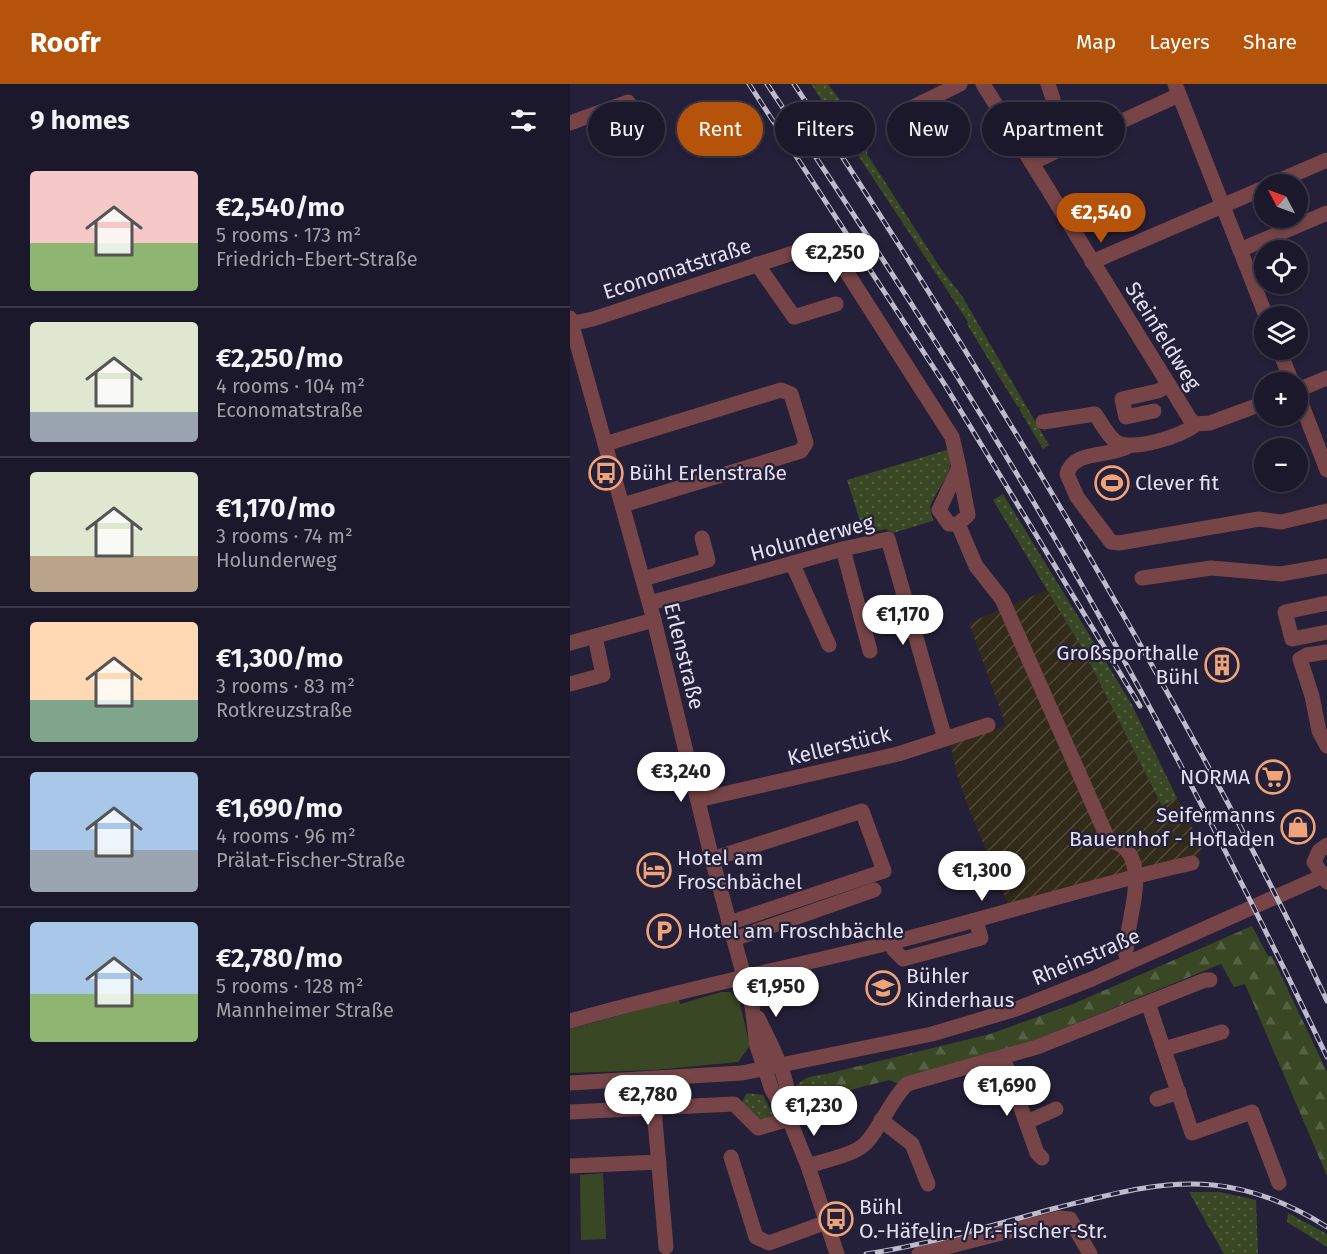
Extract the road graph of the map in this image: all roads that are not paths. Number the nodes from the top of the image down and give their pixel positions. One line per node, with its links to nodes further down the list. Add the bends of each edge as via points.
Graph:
1 (960, 84): 5 (street)
2 (983, 84): 6 (street, Steinfeldweg)
3 (1048, 84): 7 (street)
4 (1177, 89): 9 (street); 17 (street)
5 (923, 102)
6 (995, 102)
7 (1052, 102)
8 (588, 116): 10 (street)
9 (1125, 118)
10 (570, 123)
11 (1028, 156): 14 (street, Steinfeldweg)
12 (1046, 156): 14 (street)
13 (1327, 160): 15 (street)
14 (1032, 163): 20 (street, Steinfeldweg)
15 (1294, 174)
16 (1254, 192): 17 (street)
17 (1224, 206): 19 (street); 20 (street)
18 (1327, 213): 19 (street)
19 (1240, 250): 23 (street)
20 (1092, 262): 26 (street, Steinfeldweg)
21 (757, 264): 22 (street, via 794,317); 24 (street, Economatstraße); 35 (street, Economatstraße, via 814,246 837,257 952,437)
22 (836, 304)
23 (1262, 306)
24 (571, 322): 33 (street, Erlenstraße)
25 (1327, 378): 27 (street)
26 (1169, 385): 29 (street, via 1122,399 1126,417); 32 (street, Steinfeldweg)
27 (1308, 386)
28 (1254, 407): 32 (street, via 1210,423)
29 (1154, 411)
30 (1308, 421): 36 (street)
31 (1043, 422): 34 (street, via 1095,414 1115,442)
32 (1196, 424): 34 (street, via 1181,435)
33 (605, 444): 37 (street, Erlenstraße); 37 (street, via 781,390 791,394 806,443 801,451)
34 (1129, 446): 38 (street, via 1080,458 1067,474 1077,497 1111,542 1259,519 1281,522)
35 (959, 467): 39 (street, Economatstraße, via 969,508 968,515); 39 (street, via 939,510 944,520)
36 (1327, 470)
37 (623, 505): 44 (street, Erlenstraße)
38 (1327, 511)
39 (958, 524): 64 (street, via 976,566 1002,599 1108,839 1125,848)
40 (702, 538): 44 (street, via 708,560)
41 (843, 549): 42 (street, Holunderweg); 53 (street); 57 (street, Holunderweg, via 882,539 891,543)
42 (792, 563): 46 (street, Holunderweg); 52 (street)
43 (1327, 566): 45 (street, via 1281,574 1211,568)
44 (643, 579): 46 (street, Erlenstraße)
45 (1142, 579)
46 (650, 603): 48 (street, Erlenstraße)
47 (1327, 603): 49 (street, via 1285,612 1292,639)
48 (654, 620): 50 (street); 59 (street, Erlenstraße)
49 (1327, 632)
50 (595, 636): 51 (street); 55 (street, via 603,675)
51 (570, 643)
52 (829, 645)
53 (870, 651)
54 (1327, 652): 58 (street, via 1300,659 1319,731)
55 (570, 684)
56 (988, 725): 57 (street, Kellerstück)
57 (945, 739): 59 (street, Kellerstück, via 886,757)
58 (1327, 746)
59 (698, 801): 61 (street, Erlenstraße)
60 (1327, 845): 65 (street, via 1314,862)
61 (712, 859): 67 (street, Erlenstraße); 67 (street, via 862,811 884,871)
62 (1192, 863): 64 (street)
63 (1327, 874): 77 (street, Rheinstraße, via 1016,1009 932,1034)
64 (1137, 875): 69 (street); 70 (street, via 976,921)
65 (1327, 882)
66 (874, 890): 68 (street)
67 (729, 923): 68 (street, Erlenstraße)
68 (734, 939): 70 (street, Erlenstraße)
69 (1126, 954)
70 (743, 976): 73 (street); 77 (street, Erlenstraße)
71 (1210, 980): 72 (street)
72 (1148, 1003): 75 (street); 76 (street)
73 (570, 1021)
74 (1222, 1032): 75 (street)
75 (1164, 1049): 79 (street)
76 (1003, 1057): 85 (street, via 907,1084); 86 (street)
77 (771, 1068): 78 (street, Rheinstraße); 84 (street, Erlenstraße, via 778,1104)
78 (570, 1083)
79 (1179, 1092): 80 (street); 92 (street, via 1192,1133 1252,1112)
80 (1157, 1100)
81 (654, 1109): 83 (street); 84 (street, via 734,1104 758,1128); 89 (street)
82 (1056, 1109): 86 (street)
83 (570, 1113)
84 (789, 1119): 91 (street, Erlenstraße)
85 (881, 1120): 91 (street, via 857,1150); 93 (street, via 912,1144)
86 (1026, 1122): 88 (street)
87 (731, 1157): 94 (street, via 756,1237 769,1243)
88 (1042, 1158)
89 (659, 1162): 90 (street); 95 (street)
90 (570, 1166)
91 (808, 1166): 94 (street, Erlenstraße)
92 (1279, 1183)
93 (928, 1184)
94 (827, 1222): 96 (street, Erlenstraße)
95 (666, 1247)
96 (837, 1254)
97 (919, 1254): 98 (street, via 1060,1218 1070,1219)
98 (1090, 1254)

